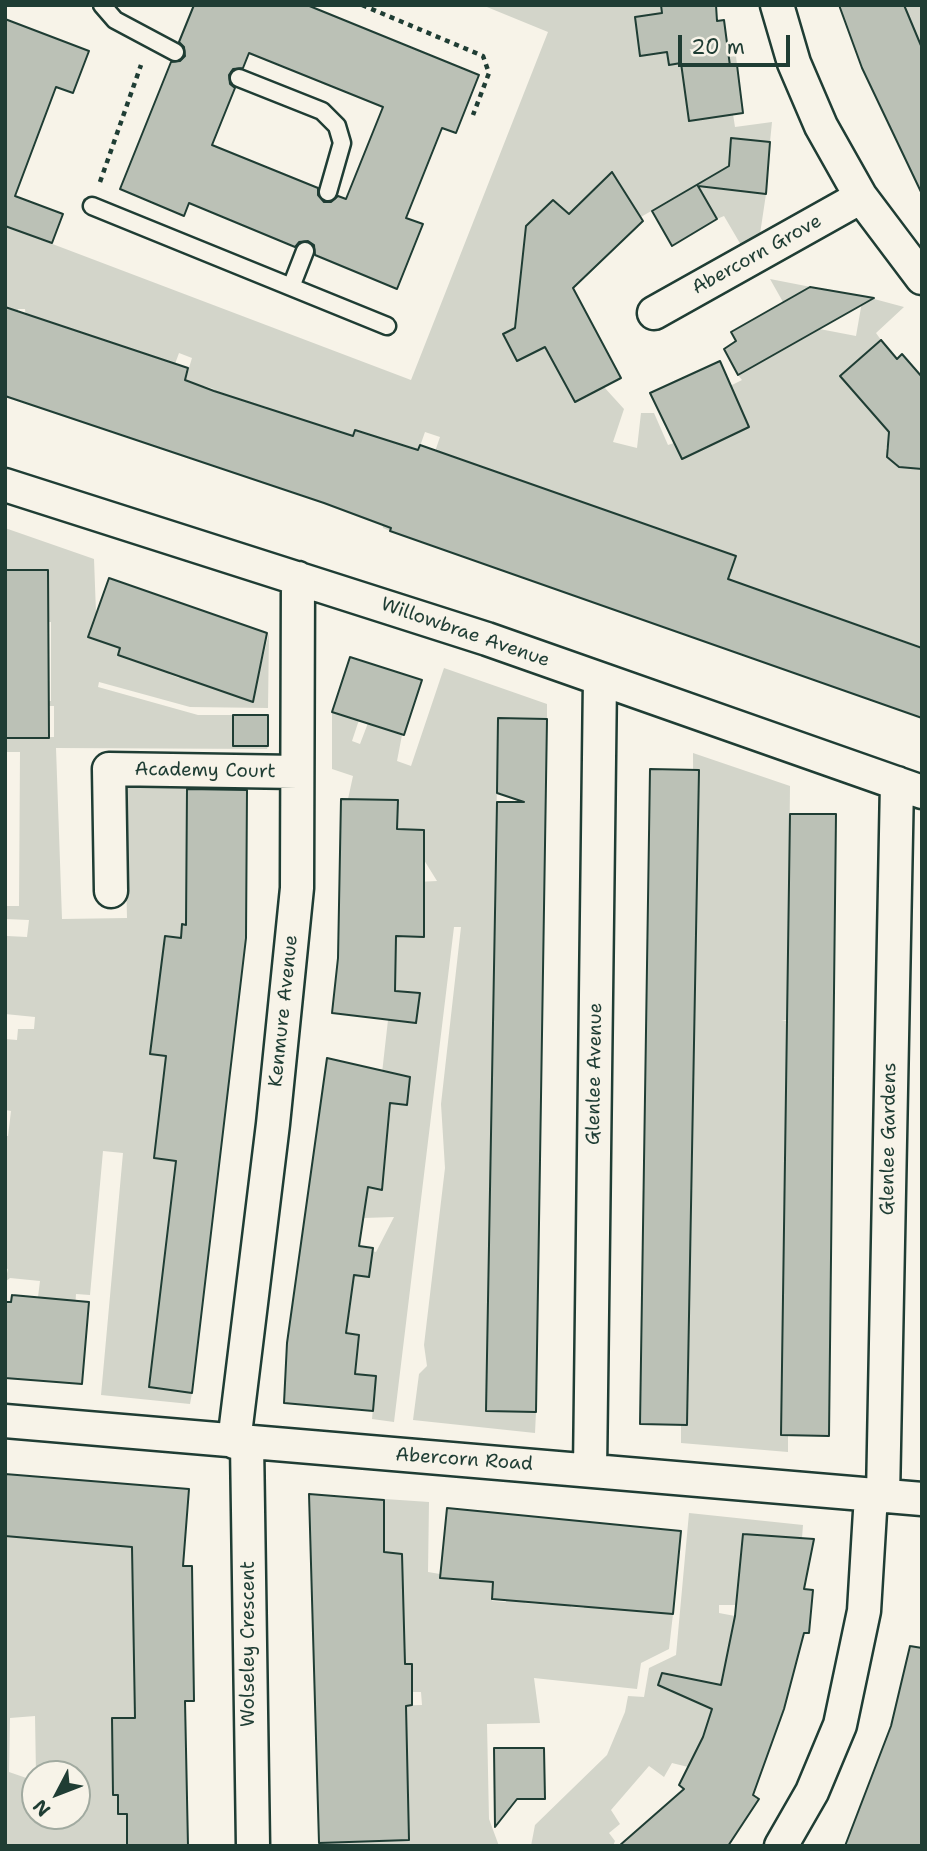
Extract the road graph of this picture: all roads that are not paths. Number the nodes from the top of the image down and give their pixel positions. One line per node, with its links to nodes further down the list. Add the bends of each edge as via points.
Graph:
1 (102, 5): 3 (lane, via 115,20)
2 (777, 5): 6 (street, via 794,63 821,126)
3 (175, 52)
4 (239, 78): 5 (lane, via 321,111 337,126 342,143)
5 (328, 192)
6 (861, 197): 9 (street); 11 (street, Abercorn Grove)
7 (92, 206): 10 (lane)
8 (305, 251): 10 (lane)
9 (922, 278)
10 (291, 287): 12 (lane)
11 (654, 313)
12 (387, 326)
13 (5, 485): 14 (street, Willowbrae Avenue)
14 (298, 578): 15 (street, Willowbrae Avenue); 16 (street, Kenmure Avenue)
15 (600, 679): 17 (street, Willowbrae Avenue); 21 (street, Glenlee Avenue)
16 (297, 772): 18 (street, Academy Court, via 109,769); 20 (street, Kenmure Avenue, via 297,888)
17 (909, 787): 22 (street, Glenlee Gardens)
18 (111, 891)
19 (5, 1421): 20 (street, Abercorn Road)
20 (241, 1442): 21 (street, Abercorn Road); 24 (street, Wolseley Crescent)
21 (590, 1470): 22 (street, Abercorn Road)
22 (877, 1495): 23 (street, Abercorn Road); 25 (street, Glenlee Gardens, via 864,1611 840,1725 812,1792)
23 (922, 1499)
24 (253, 1846)
25 (781, 1846)

